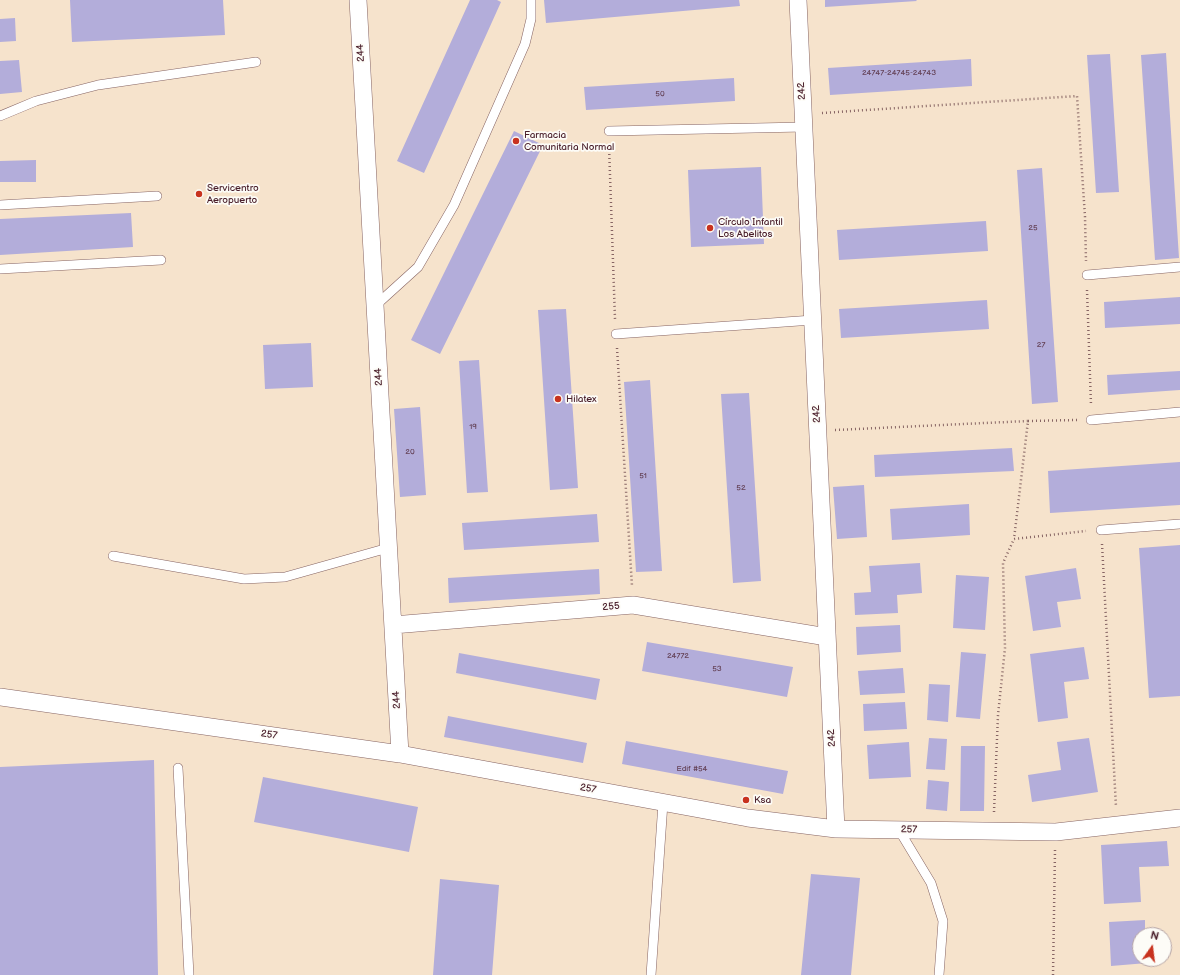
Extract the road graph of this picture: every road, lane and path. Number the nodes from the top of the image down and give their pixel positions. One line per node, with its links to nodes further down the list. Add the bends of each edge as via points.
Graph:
1 (358, 0): 14 (street, 244)
2 (531, 0): 14 (lane, via 531,19 526,44 454,205 418,267)
3 (798, 0): 6 (street, 242)
4 (256, 62): 5 (lane, via 98,85 36,101)
5 (0, 116)
6 (804, 121): 7 (lane); 13 (path, via 1078,96); 15 (street, 242)
7 (609, 132): 16 (path)
8 (157, 196): 9 (lane)
9 (0, 204)
10 (161, 260): 12 (lane)
11 (1180, 267): 13 (lane)
12 (0, 269)
13 (1087, 275): 18 (path)
14 (375, 306): 24 (street, 244)
15 (813, 320): 16 (lane); 20 (street, 242)
16 (616, 334): 26 (path)
17 (1180, 412): 18 (lane)
18 (1091, 420): 19 (path)
19 (1028, 421): 20 (path); 23 (path)
20 (818, 431): 28 (street, 242)
21 (1180, 524): 22 (lane)
22 (1101, 530): 23 (path); 34 (path)
23 (1014, 539): 37 (path, via 1003,563 1005,648 998,715)
24 (388, 548): 25 (lane, via 285,577 244,579); 27 (street, 244)
25 (113, 556)
26 (633, 605): 27 (street, 255); 28 (street, 255)
27 (392, 624): 30 (street, 244)
28 (827, 637): 35 (street, 242)
29 (0, 697): 30 (street, 257)
30 (400, 754): 32 (street, 257)
31 (178, 768): 39 (lane)
32 (663, 803): 35 (street, 257, via 748,818); 40 (lane)
33 (1180, 818): 34 (street, 257)
34 (1118, 825): 38 (street, 257)
35 (836, 828): 36 (street, 257)
36 (899, 830): 37 (street, 257); 41 (lane, via 931,883 943,921)
37 (993, 831): 38 (street, 257)
38 (1056, 832): 42 (path)
39 (189, 975)
40 (651, 975)
41 (939, 975)
42 (1053, 975)

